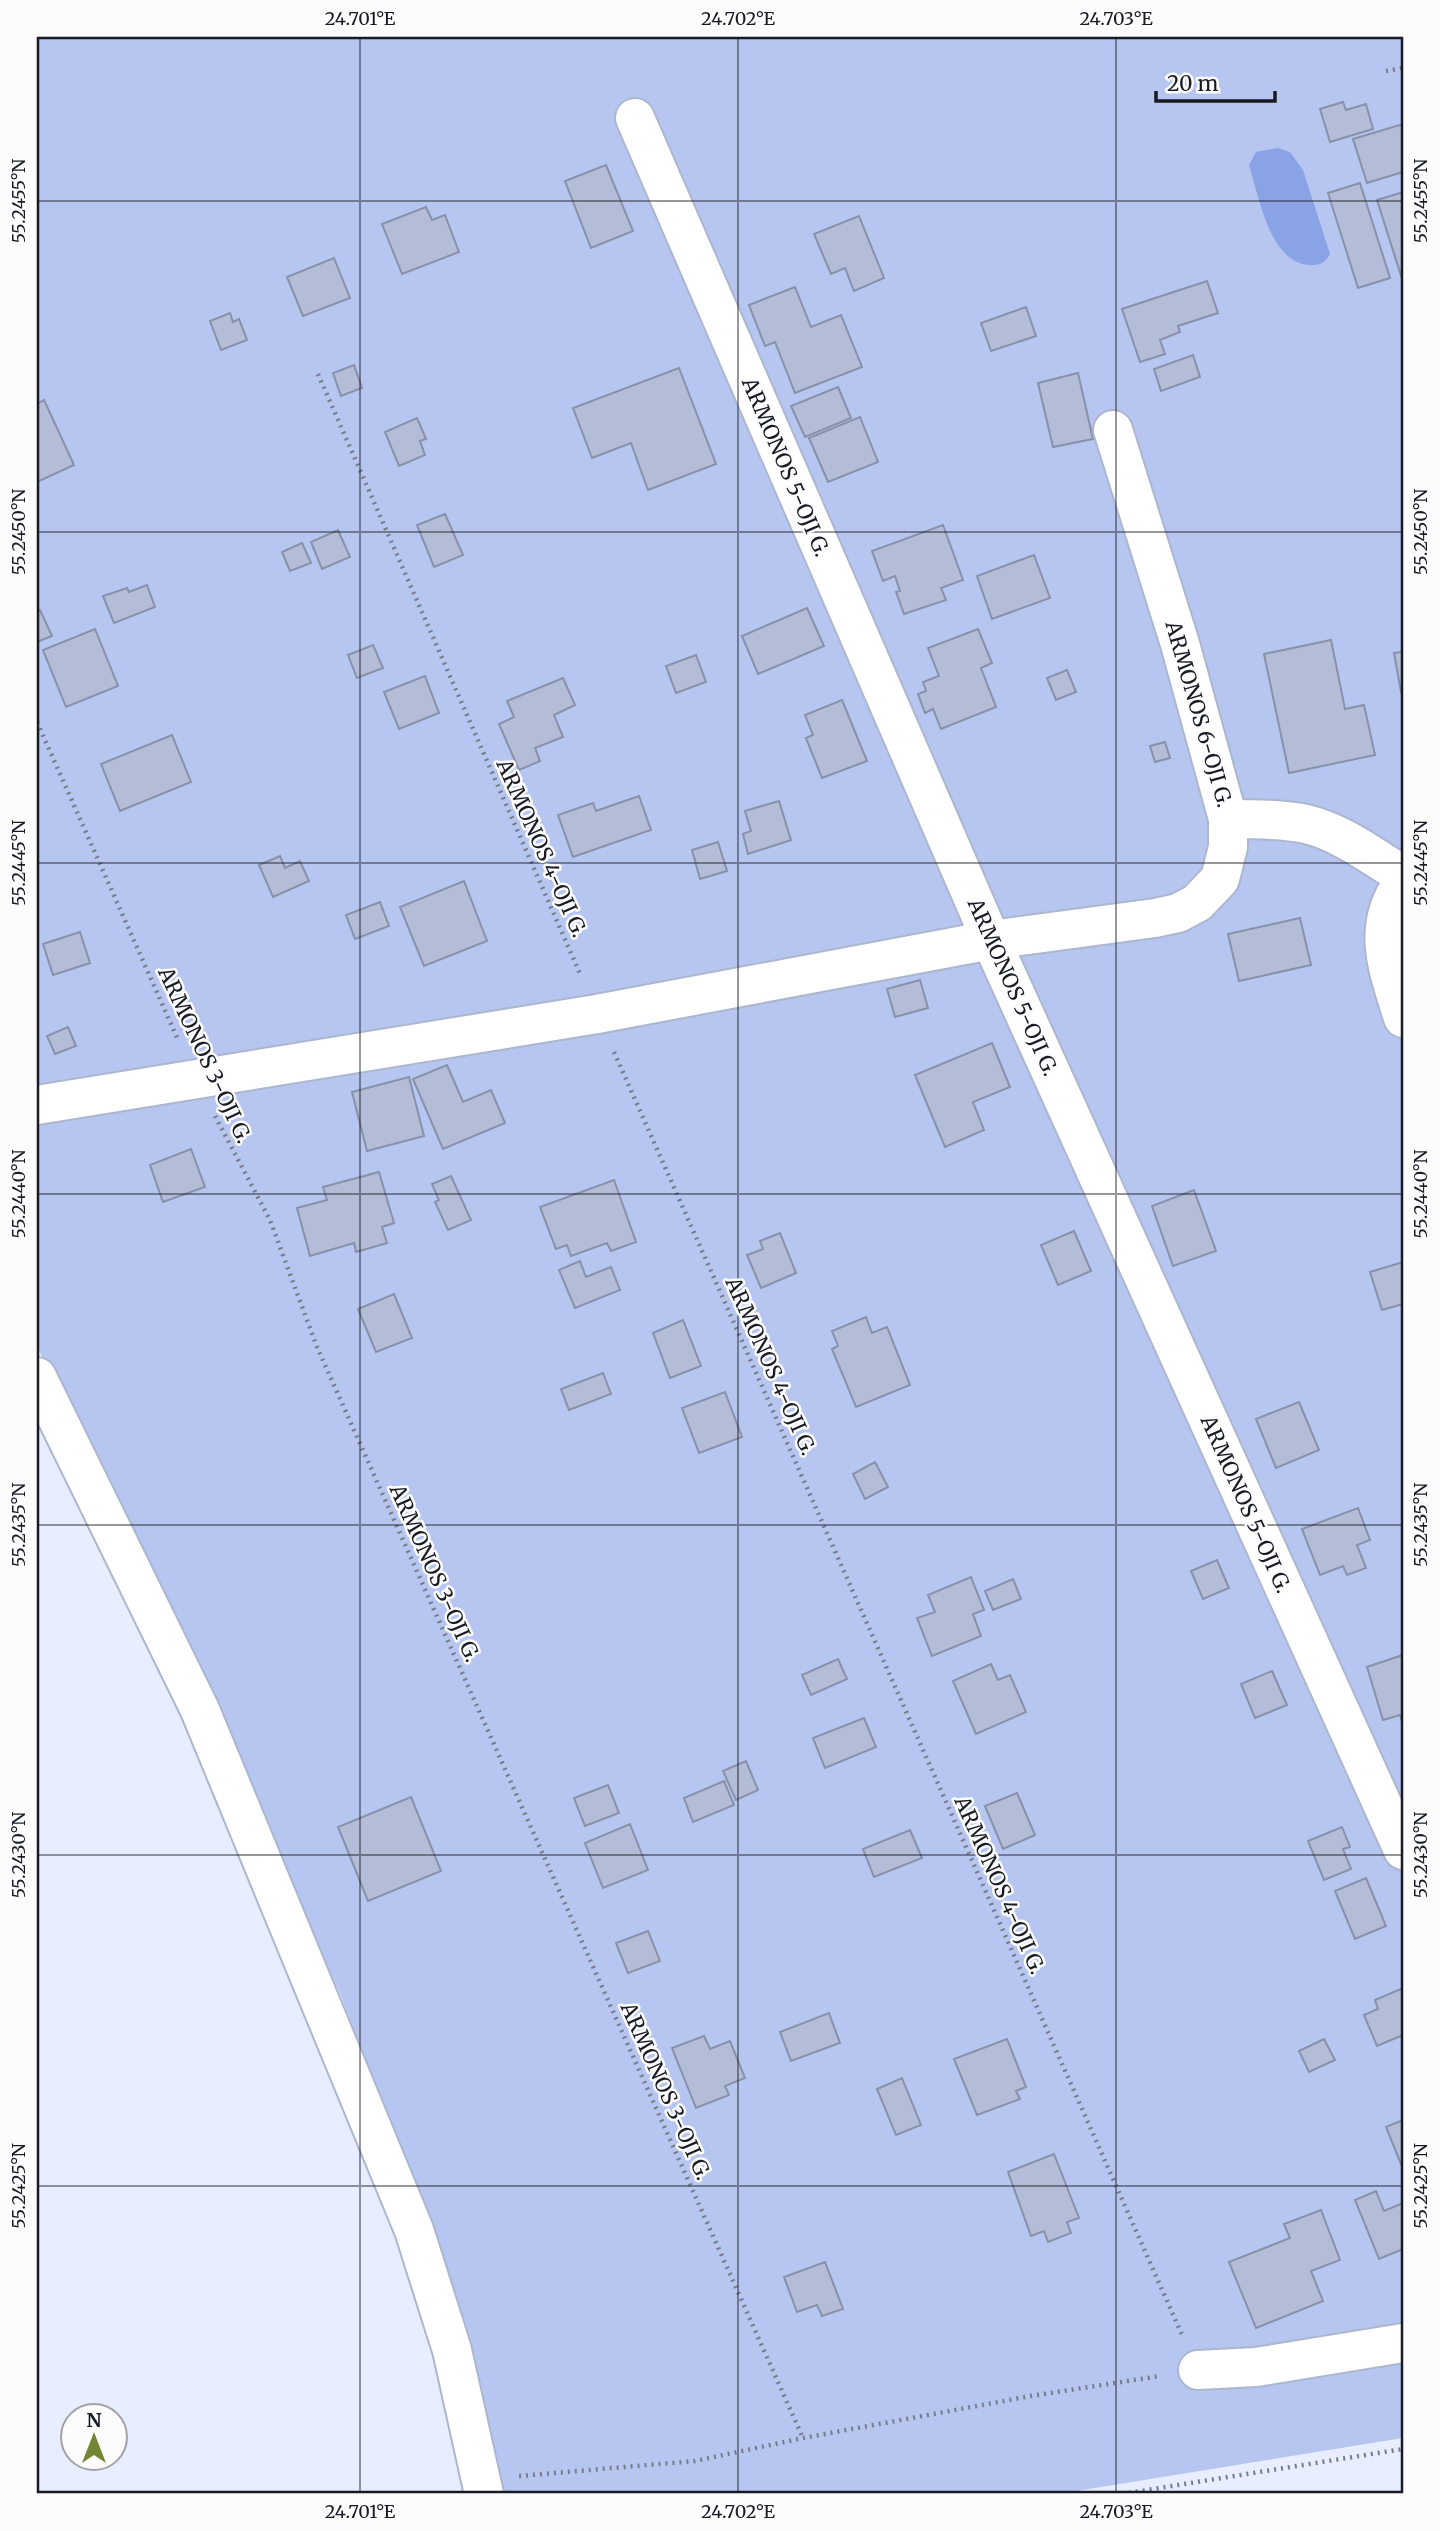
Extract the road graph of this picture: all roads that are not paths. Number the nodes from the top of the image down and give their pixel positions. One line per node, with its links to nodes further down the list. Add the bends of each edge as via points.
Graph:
1 (635, 118): 6 (street, ARMONOS 5-OJI G.)
2 (1113, 430): 3 (street, ARMONOS 6-OJI G., via 1180,644)
3 (1228, 819): 4 (street, ARMONOS 6-OJI G., via 1308,825 1346,840); 6 (street, via 1228,847 1220,879 1196,903 1178,913)
4 (1403, 875)
5 (1403, 882): 7 (street, via 1384,923 1385,960)
6 (991, 940): 8 (street, via 597,1014); 10 (street, ARMONOS 5-OJI G.)
7 (1403, 1018)
8 (37, 1105)
9 (37, 1377): 13 (street, via 200,1710 409,2217 452,2350)
10 (1403, 1850)
11 (1403, 2343): 12 (street, via 1255,2367)
12 (1198, 2370)
13 (483, 2486)

